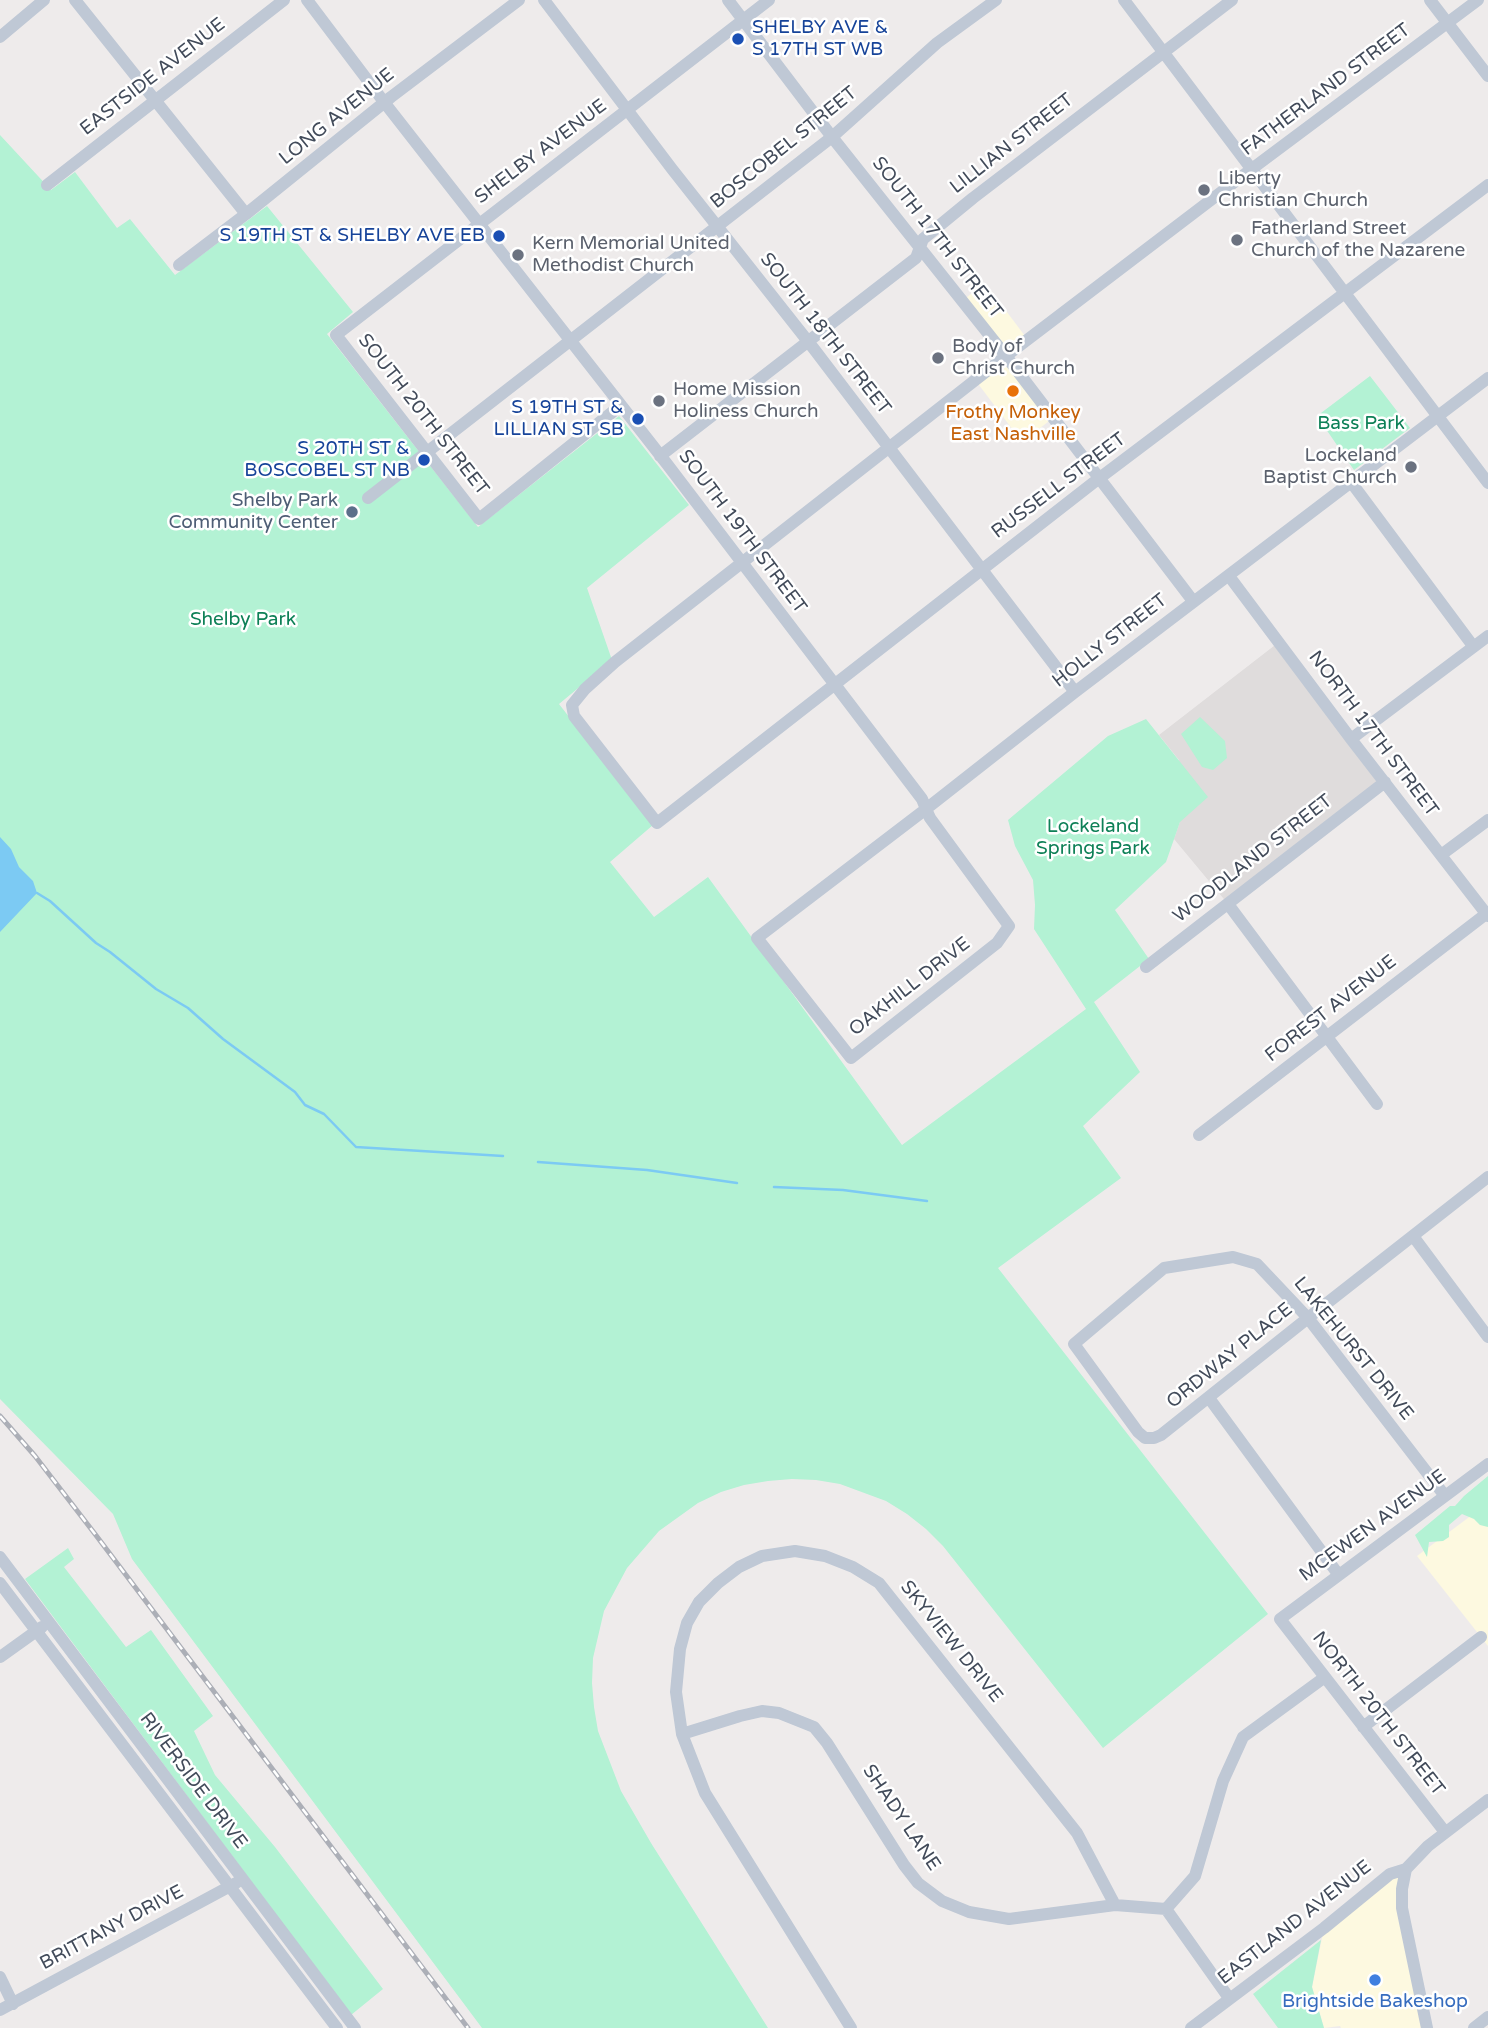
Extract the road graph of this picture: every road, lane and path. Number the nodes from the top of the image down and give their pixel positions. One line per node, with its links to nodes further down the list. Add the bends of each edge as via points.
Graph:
1 (44, 0): 16 (street)
2 (75, 0): 19 (street)
3 (284, 0): 19 (street, EASTSIDE AVENUE)
4 (307, 0): 20 (street, SOUTH 19TH STREET)
5 (519, 0): 20 (street, LONG AVENUE)
6 (544, 0): 21 (street, SOUTH 18TH STREET)
7 (728, 0): 14 (street, SOUTH 17TH STREET)
8 (769, 0): 14 (street, SHELBY AVENUE)
9 (996, 0): 22 (street, BOSCOBEL STREET, via 937,43)
10 (1124, 0): 17 (street)
11 (1232, 0): 17 (street, LILLIAN STREET)
12 (1430, 0): 15 (street)
13 (1478, 0): 15 (street, FATHERLAND STREET)
14 (743, 20): 21 (street, SHELBY AVENUE); 22 (street, SOUTH 17TH STREET)
15 (1447, 23): 18 (street); 23 (street, FATHERLAND STREET)
16 (0, 37)
17 (1164, 52): 23 (street); 29 (street, LILLIAN STREET, via 973,198 923,239)
18 (1488, 76)
19 (156, 100): 24 (street, EASTSIDE AVENUE); 26 (street)
20 (384, 102): 26 (street, LONG AVENUE); 27 (street, SOUTH 19TH STREET)
21 (628, 110): 27 (street, SHELBY AVENUE); 28 (street, SOUTH 18TH STREET)
22 (832, 137): 28 (street, BOSCOBEL STREET); 29 (street, SOUTH 17TH STREET)
23 (1251, 170): 31 (street); 35 (street, FATHERLAND STREET)
24 (47, 185)
25 (1488, 185): 31 (street, RUSSELL STREET)
26 (246, 214): 30 (street, LONG AVENUE)
27 (478, 223): 32 (street, SHELBY AVENUE); 33 (street, SOUTH 19TH STREET)
28 (718, 226): 33 (street, BOSCOBEL STREET); 34 (street, SOUTH 18TH STREET)
29 (921, 249): 34 (street, LILLIAN STREET, via 916,258); 35 (street, SOUTH 17TH STREET)
30 (179, 265)
31 (1345, 294): 38 (street); 42 (street, RUSSELL STREET)
32 (336, 335): 40 (street, SOUTH 20TH STREET)
33 (570, 340): 37 (street, SOUTH 19TH STREET); 40 (street, BOSCOBEL STREET)
34 (808, 342): 39 (street, SOUTH 18TH STREET); 41 (street, LILLIAN STREET)
35 (1006, 356): 39 (street, FATHERLAND STREET); 42 (street, SOUTH 17TH STREET)
36 (1488, 378): 38 (street, HOLLY STREET)
37 (620, 406): 40 (street, SOUTH 20TH STREET, via 480,519); 41 (street, SOUTH 19TH STREET)
38 (1436, 416): 43 (street, HOLLY STREET); 44 (street)
39 (888, 448): 46 (street, FATHERLAND STREET); 47 (street, SOUTH 18TH STREET)
40 (426, 451): 45 (street, BOSCOBEL STREET)
41 (660, 456): 46 (street, SOUTH 19TH STREET)
42 (1099, 479): 47 (street, RUSSELL STREET); 49 (street, SOUTH 17TH STREET)
43 (1351, 482): 48 (street, HOLLY STREET); 51 (street)
44 (1488, 483)
45 (368, 498)
46 (741, 563): 52 (street, SOUTH 19TH STREET); 58 (street, FATHERLAND STREET, via 615,662 572,705 577,720)
47 (981, 569): 52 (street, RUSSELL STREET); 53 (street, SOUTH 18TH STREET)
48 (1228, 576): 49 (street, HOLLY STREET); 54 (street, NORTH 17TH STREET)
49 (1193, 601): 53 (street, HOLLY STREET)
50 (1488, 636): 51 (street)
51 (1474, 646): 54 (street)
52 (834, 684): 56 (street, SOUTH 19TH STREET); 58 (street, RUSSELL STREET)
53 (1074, 692): 56 (street, HOLLY STREET)
54 (1351, 739): 55 (street, NORTH 17TH STREET)
55 (1385, 782): 59 (street, NORTH 17TH STREET); 60 (street, WOODLAND STREET)
56 (926, 809): 62 (street, SOUTH 19TH STREET); 63 (street, HOLLY STREET)
57 (1488, 820): 59 (street)
58 (657, 823)
59 (1441, 855): 61 (street, NORTH 17TH STREET)
60 (1228, 904): 64 (street, WOODLAND STREET); 65 (street)
61 (1487, 915): 65 (street, FOREST AVENUE)
62 (1009, 926): 63 (street, OAKHILL DRIVE, via 997,943 851,1058)
63 (757, 938)
64 (1146, 967)
65 (1326, 1037): 66 (street); 67 (street, FOREST AVENUE)
66 (1377, 1104)
67 (1199, 1135)
68 (1488, 1177): 69 (street, ORDWAY PLACE)
69 (1413, 1236): 70 (street, ORDWAY PLACE); 71 (street)
70 (1308, 1318): 72 (street, ORDWAY PLACE); 73 (street, LAKEHURST DRIVE, via 1256,1264 1233,1257 1164,1268 1074,1344 1138,1432 1145,1438); 75 (street, LAKEHURST DRIVE)
71 (1488, 1337)
72 (1209, 1398): 73 (street, ORDWAY PLACE); 77 (street)
73 (1161, 1435)
74 (1488, 1464): 75 (street, MCEWEN AVENUE)
75 (1445, 1496): 77 (street, MCEWEN AVENUE)
76 (0, 1557): 80 (street, RIVERSIDE DRIVE)
77 (1338, 1574): 79 (street, MCEWEN AVENUE)
78 (0, 1583): 81 (street, RIVERSIDE DRIVE)
79 (1280, 1619): 84 (street, NORTH 20TH STREET)
80 (49, 1623): 81 (street); 90 (street, RIVERSIDE DRIVE)
81 (36, 1631): 83 (street); 91 (street, RIVERSIDE DRIVE)
82 (1481, 1637): 85 (street)
83 (0, 1657)
84 (1325, 1677): 85 (street, NORTH 20TH STREET); 93 (street, via 1243,1737 1223,1781 1195,1876)
85 (1363, 1727): 88 (street, NORTH 20TH STREET)
86 (682, 1734): 92 (street, SHADY LANE, via 762,1712 779,1713 814,1727 904,1865 918,1883 951,1905 1009,1919); 92 (street, SKYVIEW DRIVE, via 676,1692 680,1649 699,1602 718,1583 762,1556 795,1551 853,1567 879,1583 1063,1814); 101 (street, SKYVIEW DRIVE, via 705,1793)
87 (1488, 1800): 88 (street, EASTLAND AVENUE)
88 (1445, 1832): 89 (street, EASTLAND AVENUE)
89 (1406, 1870): 95 (street, EASTLAND AVENUE, via 1390,1874); 103 (street, via 1402,1908)
90 (243, 1880): 91 (street, BRITTANY DRIVE); 99 (street, RIVERSIDE DRIVE)
91 (230, 1886): 96 (street, BRITTANY DRIVE); 100 (street, RIVERSIDE DRIVE)
92 (1115, 1905): 93 (street, SHADY LANE)
93 (1166, 1909): 95 (street)
94 (0, 1977): 96 (street)
95 (1229, 1998): 102 (street, EASTLAND AVENUE)
96 (13, 2004): 97 (street, BRITTANY DRIVE)
97 (0, 2010)
98 (1488, 2017): 104 (street)
99 (351, 2026)
100 (337, 2028)
101 (851, 2028)
102 (1191, 2028)
103 (1427, 2028)
104 (1474, 2028)

